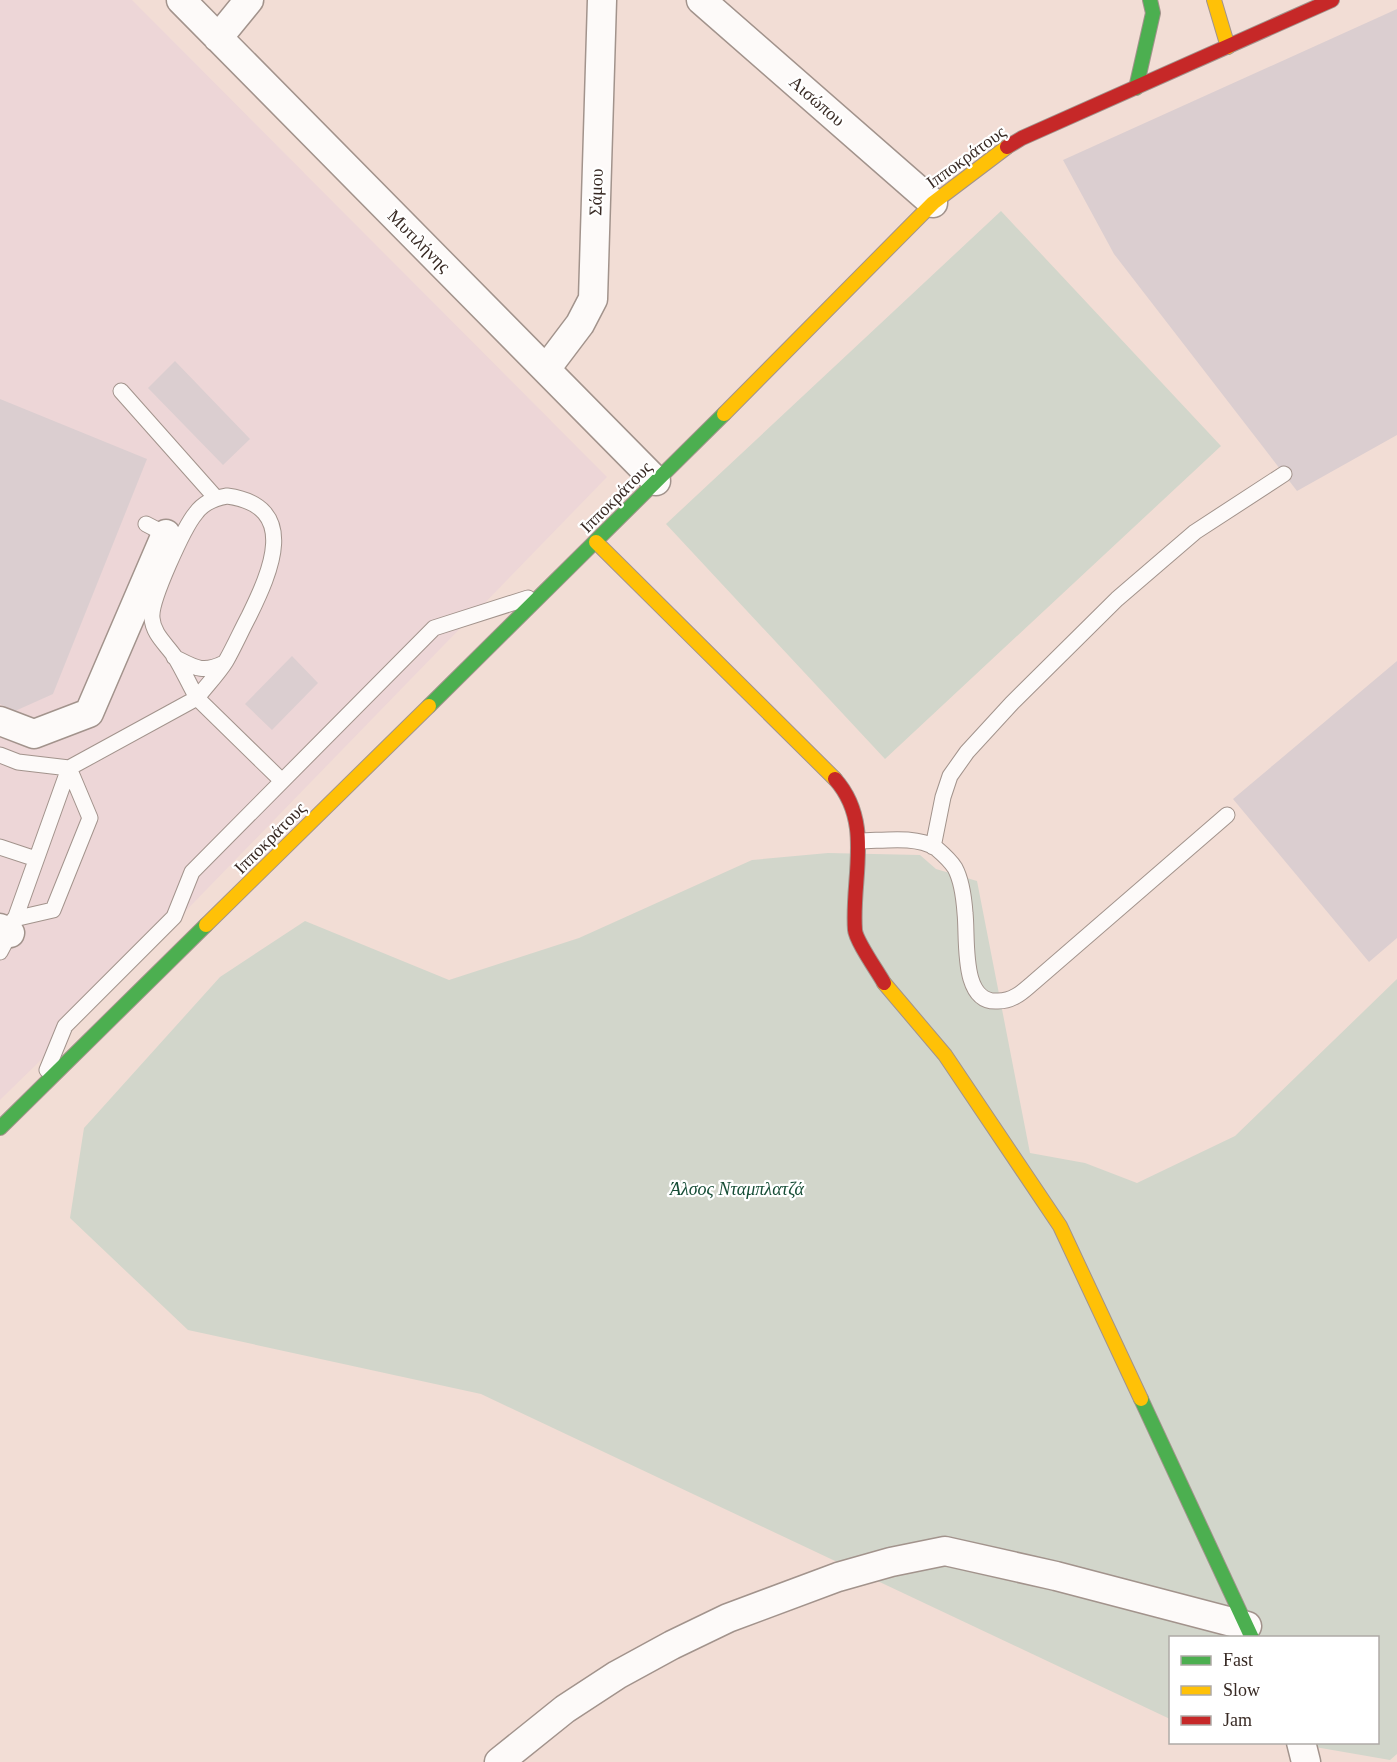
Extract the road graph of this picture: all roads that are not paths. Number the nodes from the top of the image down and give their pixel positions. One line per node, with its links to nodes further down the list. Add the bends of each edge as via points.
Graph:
1 (181, 0): 8 (street, Μυτιλήνης)
2 (249, 0): 8 (street)
3 (602, 0): 12 (street, Σάμου, via 593,299 580,324)
4 (700, 0): 11 (street, Αισώπου)
5 (1150, 0): 10 (street, via 1153,14)
6 (1214, 0): 9 (street)
7 (1332, 0): 9 (street, Ιπποκράτους)
8 (218, 38): 12 (street, Μυτιλήνης)
9 (1228, 47): 10 (street, Ιπποκράτους)
10 (1136, 88): 11 (street, Ιπποκράτους, via 1022,138)
11 (933, 202): 15 (street, Ιπποκράτους)
12 (546, 369): 15 (street, Μυτιλήνης)
13 (121, 392): 16 (lane)
14 (1284, 474): 32 (lane, via 1195,532 1117,599 1012,703 950,776)
15 (656, 481): 18 (street, Ιπποκράτους)
16 (216, 498): 17 (lane); 21 (lane, via 238,497 257,507 266,514 275,542 272,562 258,597)
17 (164, 533): 20 (lane, via 151,616 154,629); 23 (street, via 89,713 34,734)
18 (596, 542): 19 (street, Ιπποκράτους); 30 (street, via 844,788 855,807)
19 (548, 590): 28 (lane, via 434,627); 35 (street, Ιπποκράτους)
20 (174, 657): 21 (lane, via 199,670); 22 (lane)
21 (225, 663): 22 (lane)
22 (197, 698): 26 (lane); 28 (lane)
23 (0, 721)
24 (0, 755): 25 (lane)
25 (18, 762): 26 (lane); 27 (lane, via 6,764)
26 (69, 768): 33 (lane); 34 (lane, via 90,818 53,910)
27 (0, 771)
28 (282, 781): 35 (lane, via 192,872 174,916 65,1026)
29 (1227, 815): 32 (lane, via 1034,982 1015,997 1002,1001 987,1002 976,992 968,966 961,887 955,869)
30 (859, 841): 32 (lane, via 914,841); 37 (street, via 855,933 884,982 945,1055 1060,1226)
31 (0, 847): 33 (lane)
32 (933, 847)
33 (36, 859): 34 (lane)
34 (6, 933)
35 (37, 1093): 36 (street, Ιπποκράτους)
36 (0, 1128)
37 (1250, 1632): 39 (street, via 1056,1576 945,1551 838,1577 728,1618 608,1681 565,1708)
38 (1301, 1744): 40 (street)
39 (498, 1762)
40 (1306, 1762)

